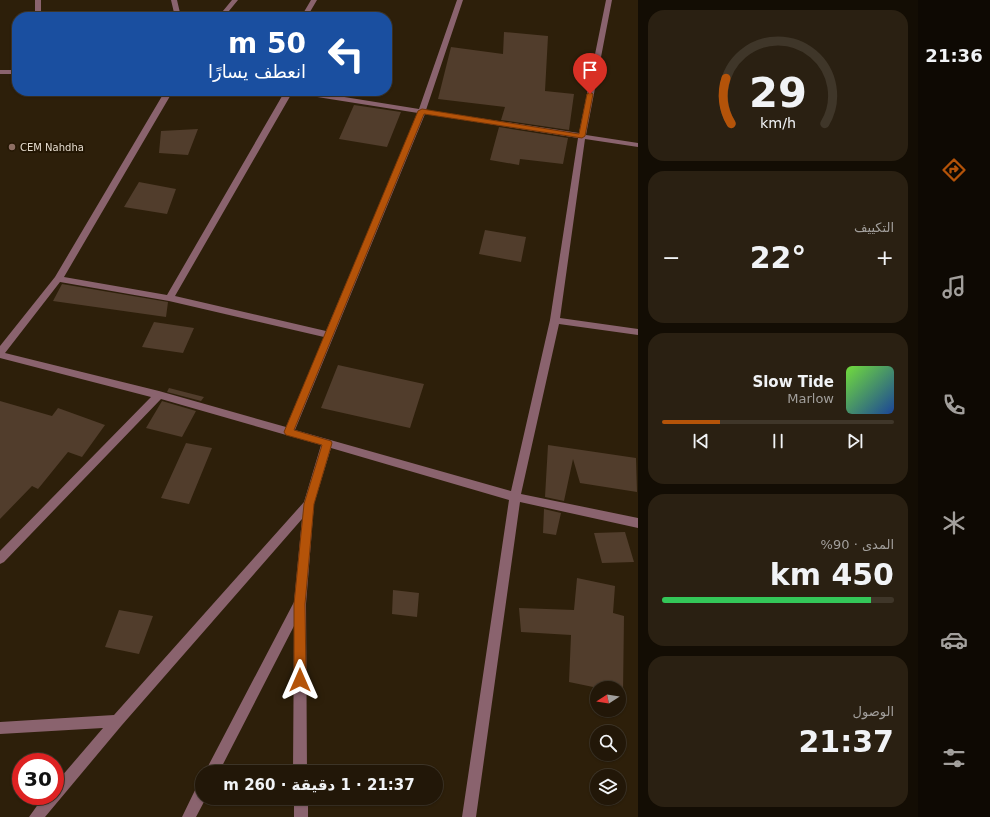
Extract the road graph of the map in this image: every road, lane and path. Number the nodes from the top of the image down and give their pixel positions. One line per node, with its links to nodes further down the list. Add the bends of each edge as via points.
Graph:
1 (38, 0): 7 (street)
2 (174, 0): 8 (street)
3 (235, 0): 9 (street)
4 (314, 0): 10 (street)
5 (460, 0): 16 (street)
6 (609, 0): 17 (street)
7 (38, 12)
8 (177, 12)
9 (225, 12)
10 (307, 12)
11 (0, 72): 12 (street)
12 (12, 72)
13 (166, 96): 19 (street)
14 (286, 96): 20 (street)
15 (325, 96): 16 (street)
16 (422, 111): 17 (street); 23 (street)
17 (582, 136): 18 (street); 21 (street)
18 (638, 145)
19 (58, 279): 20 (street); 24 (street)
20 (169, 298): 23 (street)
21 (555, 320): 22 (street); 28 (street)
22 (638, 332)
23 (329, 335): 26 (street)
24 (0, 354): 25 (street)
25 (159, 395): 26 (street); 31 (street)
26 (289, 432): 27 (street)
27 (327, 443): 28 (street); 29 (street)
28 (515, 497): 30 (street); 44 (street)
29 (309, 504): 32 (street); 33 (street)
30 (638, 523)
31 (0, 558)
32 (300, 604): 35 (street); 36 (street)
33 (117, 721): 34 (street); 37 (street)
34 (0, 728)
35 (216, 765)
36 (300, 765)
37 (64, 783)
38 (46, 805): 41 (street)
39 (195, 805): 42 (street)
40 (301, 805): 43 (street)
41 (36, 817)
42 (189, 817)
43 (301, 817)
44 (469, 817)

